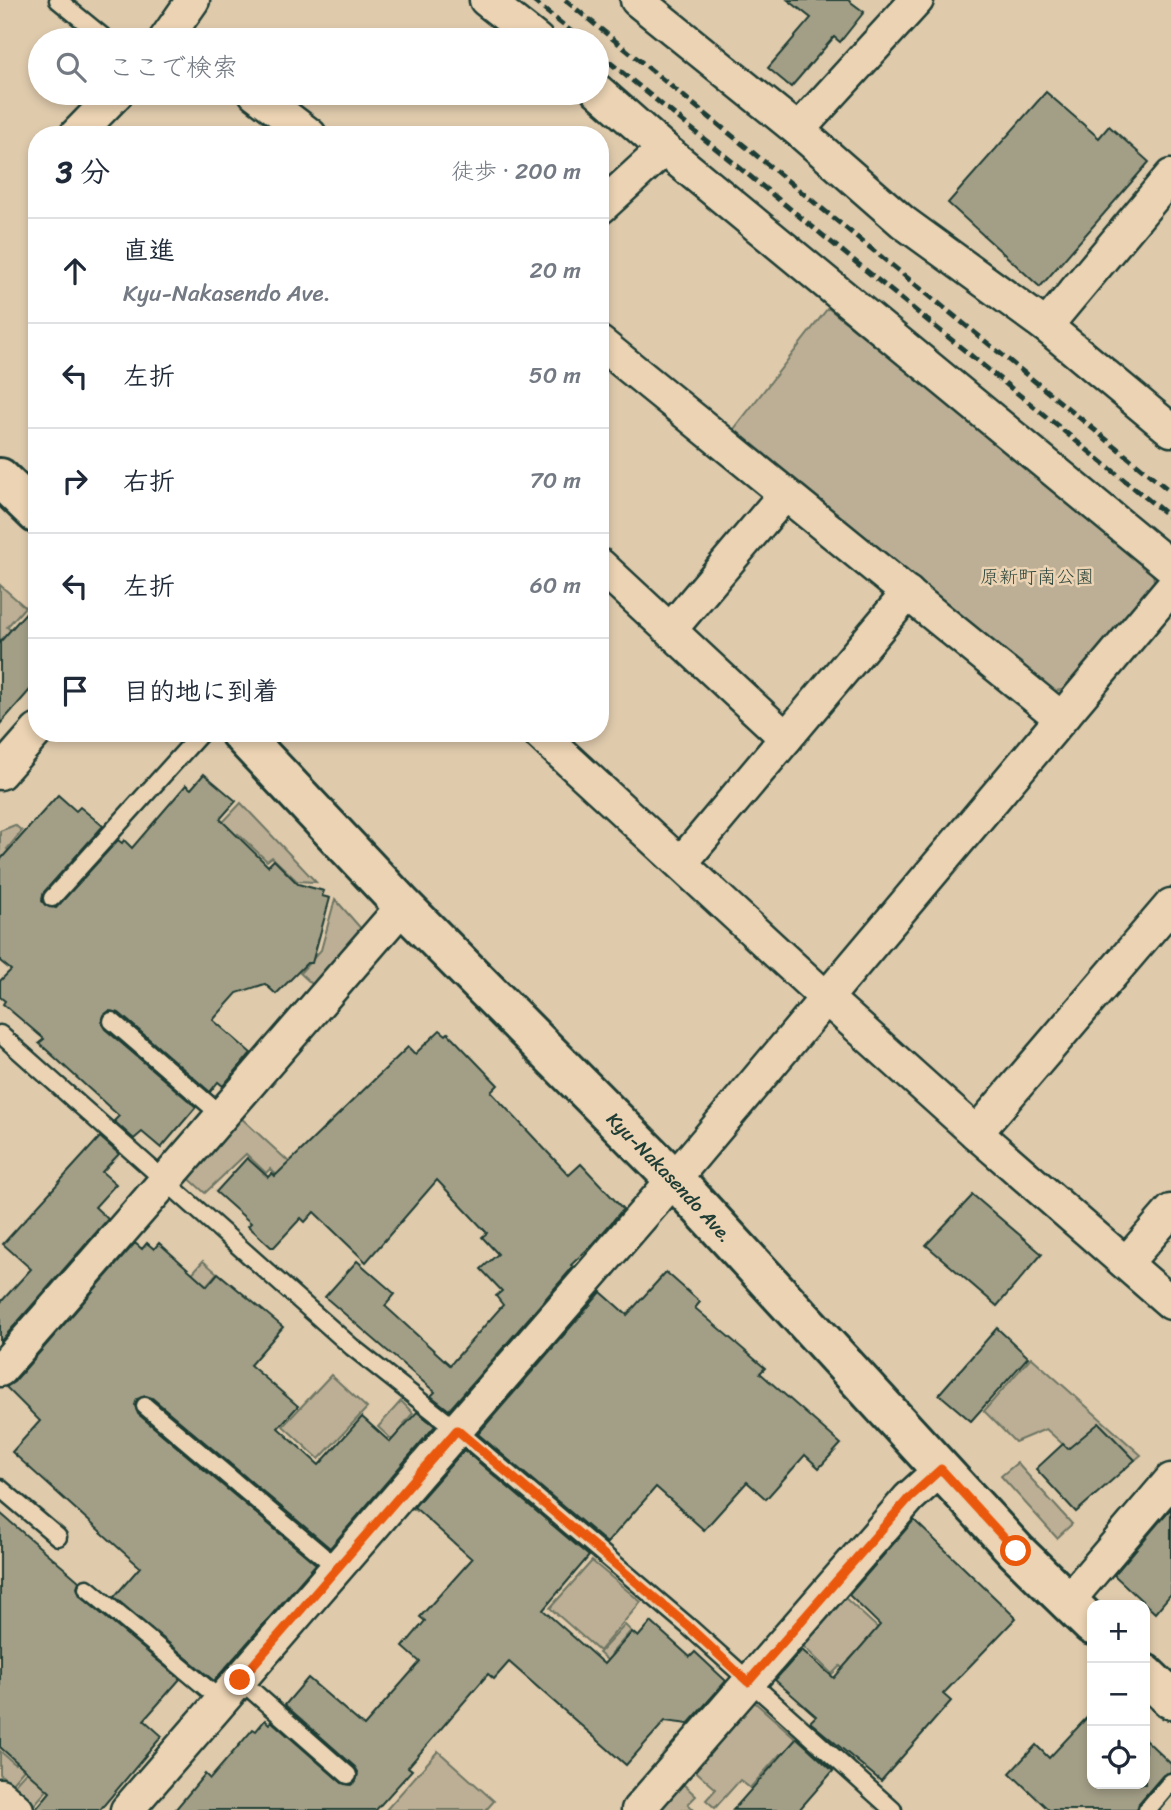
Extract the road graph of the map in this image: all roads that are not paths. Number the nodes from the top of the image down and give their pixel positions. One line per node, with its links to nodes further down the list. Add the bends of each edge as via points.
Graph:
1 (58, 0): 6 (lane)
2 (193, 0): 7 (street)
3 (486, 0): 8 (street)
4 (637, 0): 14 (street)
5 (917, 0): 14 (street)
6 (92, 28)
7 (179, 28)
8 (522, 28)
9 (609, 101): 15 (street)
10 (105, 105): 12 (street)
11 (271, 105): 13 (street)
12 (85, 126)
13 (298, 126)
14 (798, 130): 18 (street, via 903,222)
15 (664, 149): 17 (street); 24 (street)
16 (1171, 176): 18 (street)
17 (609, 200)
18 (1046, 326): 20 (street)
19 (609, 350): 22 (street)
20 (1171, 430)
21 (0, 478): 23 (main road)
22 (785, 494): 27 (street); 28 (street)
23 (28, 505)
24 (1171, 567)
25 (609, 573): 28 (street)
26 (1171, 588): 29 (street)
27 (908, 593): 29 (street); 30 (street)
28 (671, 629): 30 (street)
29 (1062, 718): 40 (street)
30 (786, 738): 36 (street)
31 (28, 741): 35 (street)
32 (193, 742): 37 (lane)
33 (248, 742): 39 (main road, Kyu-Nakasendo Ave.)
34 (549, 742): 36 (street)
35 (0, 774)
36 (681, 863): 40 (street)
37 (51, 898)
38 (1171, 905): 44 (street)
39 (403, 906): 43 (street); 45 (main road, Kyu-Nakasendo Ave.)
40 (826, 998): 44 (street); 45 (street)
41 (112, 1021): 43 (lane)
42 (0, 1034): 46 (lane)
43 (221, 1115): 46 (street)
44 (976, 1133): 48 (street)
45 (674, 1180): 52 (street); 53 (main road, Kyu-Nakasendo Ave.)
46 (166, 1181): 50 (street); 52 (lane, via 352,1347)
47 (1171, 1211): 48 (street)
48 (1126, 1263): 49 (street)
49 (1171, 1303)
50 (0, 1370)
51 (145, 1406): 57 (lane)
52 (457, 1430): 57 (street); 61 (lane)
53 (941, 1469): 59 (main road, Kyu-Nakasendo Ave.); 61 (street, via 909,1498)
54 (1171, 1480): 59 (street)
55 (0, 1488): 56 (lane)
56 (58, 1537)
57 (337, 1568): 62 (street)
58 (88, 1588): 62 (lane)
59 (1080, 1614)
60 (1150, 1679): 63 (main road)
61 (748, 1682): 69 (street); 70 (lane)
62 (231, 1690): 64 (lane); 68 (street)
63 (1171, 1699)
64 (348, 1774)
65 (1171, 1782): 71 (lane)
66 (0, 1795): 67 (street)
67 (17, 1810)
68 (127, 1810)
69 (638, 1810)
70 (893, 1810)
71 (1147, 1810)

